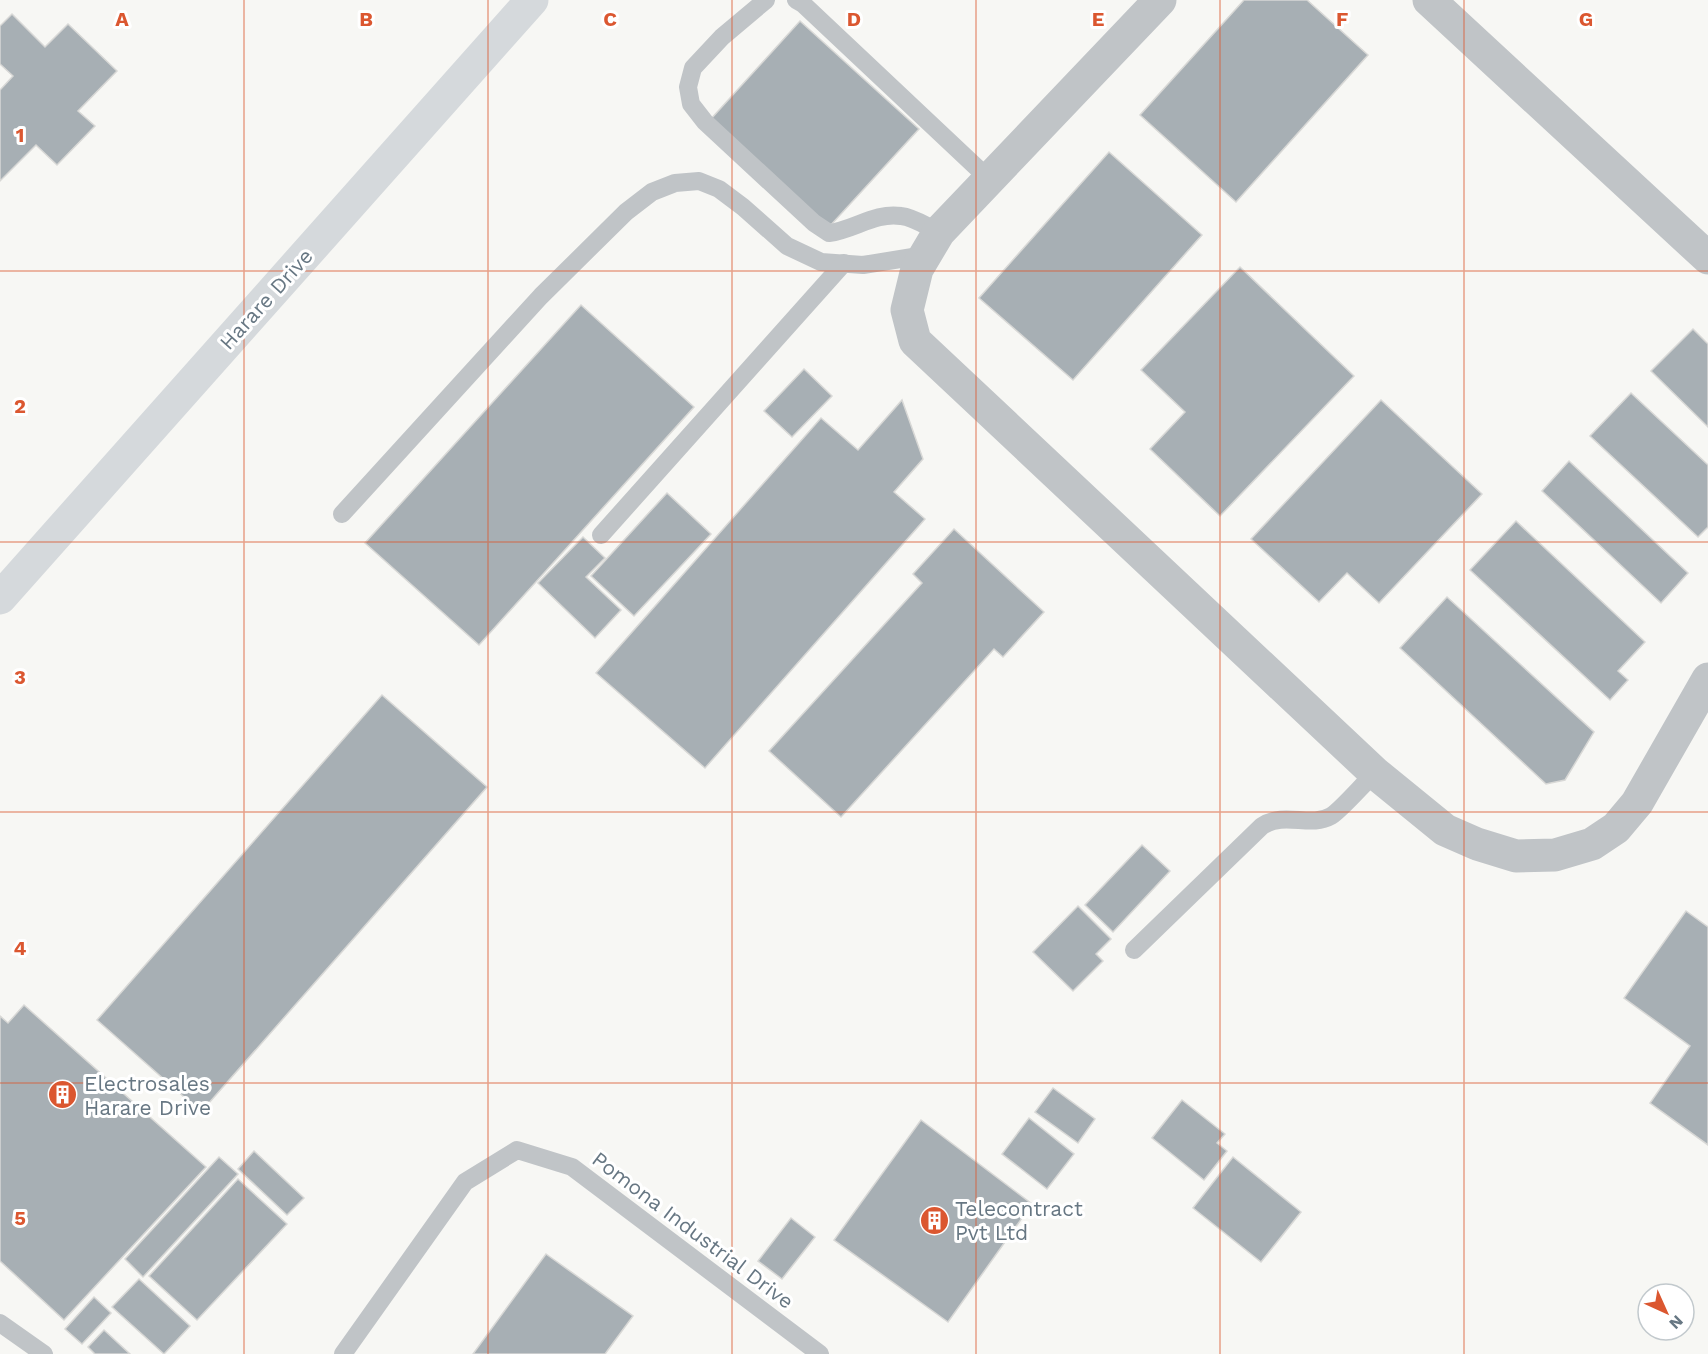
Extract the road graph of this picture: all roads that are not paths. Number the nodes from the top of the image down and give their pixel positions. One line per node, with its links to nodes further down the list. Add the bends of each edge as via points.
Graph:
1 (532, 0): 12 (main road, Harare Drive)
2 (766, 0): 7 (lane, via 693,68 688,87 691,104 705,122 829,233 880,216 902,216)
3 (796, 0): 6 (lane)
4 (1160, 0): 6 (street)
5 (1429, 0): 8 (street)
6 (990, 180): 7 (street)
7 (932, 244): 9 (lane, via 863,265); 14 (street, via 917,268 907,310 915,341)
8 (1708, 258)
9 (844, 264): 10 (lane, via 821,262 787,246 719,189 699,181 675,183 652,192 626,212 541,296); 11 (lane)
10 (342, 514)
11 (601, 535)
12 (0, 598)
13 (1708, 679): 14 (street, via 1637,803 1616,828 1592,844 1555,855 1516,856 1445,830)
14 (1374, 773): 15 (lane, via 1331,816 1318,820 1285,818 1262,826)
15 (1134, 950)
16 (0, 1323): 17 (lane)
17 (44, 1354)
18 (343, 1354): 19 (lane, Pomona Industrial Drive, via 465,1182 517,1150 572,1167)
19 (820, 1354)

